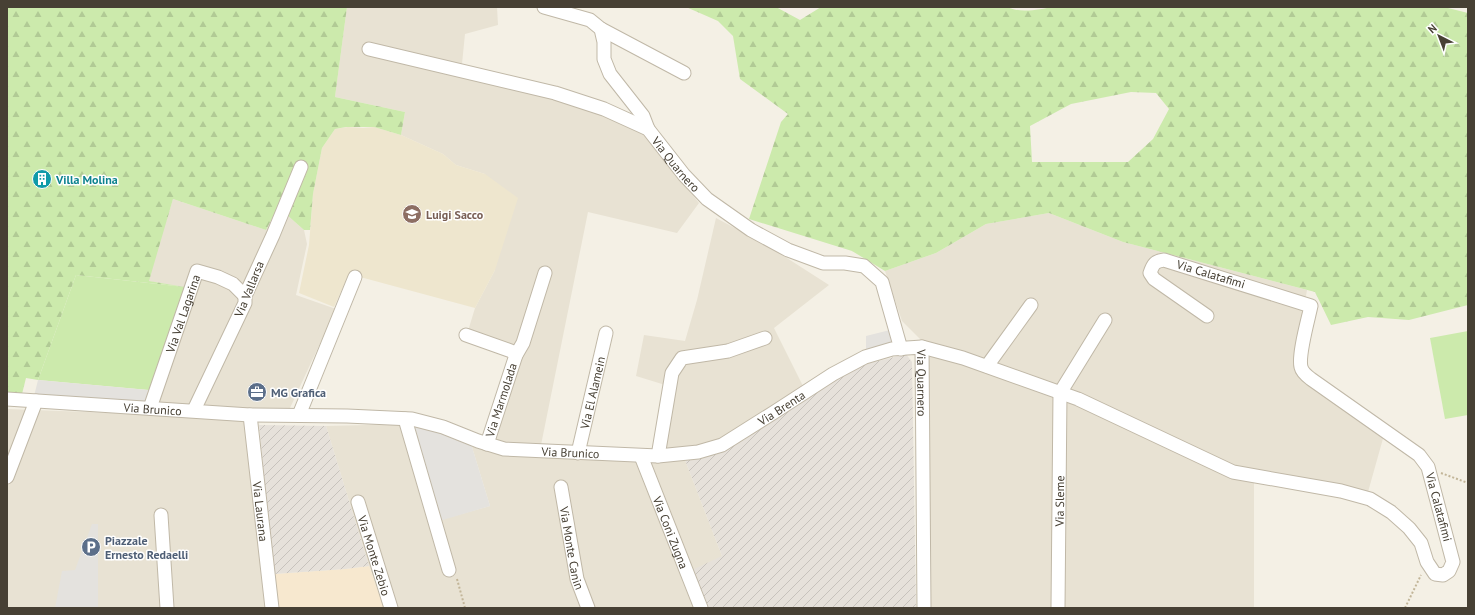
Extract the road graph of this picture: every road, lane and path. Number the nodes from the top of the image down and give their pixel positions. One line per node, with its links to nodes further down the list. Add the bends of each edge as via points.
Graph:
1 (544, 7): 2 (street, via 590,20)
2 (601, 29): 4 (street); 5 (street, Via Quarnero, via 604,60 610,74 643,116)
3 (370, 49): 5 (street, Via Quarnero, via 555,93 604,109)
4 (684, 73)
5 (648, 129): 17 (street, Via Quarnero, via 684,175 707,199 751,230 788,250 823,263 864,266 882,282)
6 (301, 167): 9 (street, Via Vallarsa)
7 (545, 273): 18 (street, Via Marmolada, via 523,343)
8 (355, 277): 26 (street)
9 (245, 296): 23 (street, Via Val Lagarina, via 233,284 197,271); 24 (street, Via Vallarsa, via 245,303)
10 (1031, 305): 19 (street)
11 (1207, 316): 32 (street, Via Calatafimi, via 1154,279 1150,273 1157,261 1164,260 1311,306 1300,357 1304,374 1419,455)
12 (1105, 320): 20 (street)
13 (606, 333): 29 (street, Via El Alamein)
14 (466, 335): 18 (street, Via Marmolada, via 512,351)
15 (765, 338): 31 (street, via 728,351 682,358 672,373)
16 (922, 347): 17 (street, Via Quarnero); 19 (street, Via Calatafimi); 46 (street, Via Quarnero)
17 (901, 349): 31 (street, Via Brenta, via 865,357 833,374 722,445 698,452)
18 (516, 355): 28 (street, Via Marmolada)
19 (987, 366): 20 (street, Via Calatafimi)
20 (1060, 394): 38 (street, Via Calatafimi, via 1078,399 1233,472 1341,491 1370,499 1391,512 1409,528 1421,543); 47 (street, Via Sleme)
21 (7, 399): 22 (street, Via Brunico)
22 (36, 401): 23 (street, Via Brunico); 33 (street)
23 (150, 408): 24 (street, Via Brunico)
24 (194, 410): 25 (street, Via Brunico)
25 (250, 415): 26 (street, Via Brunico); 41 (street, Via Laurana)
26 (299, 415): 27 (street, Via Brunico)
27 (405, 419): 28 (street, Via Brunico, via 443,428); 39 (street)
28 (487, 444): 29 (street, Via Brunico, via 504,449)
29 (578, 453): 30 (street, Via Brunico)
30 (641, 456): 31 (street, Via Brunico); 45 (street, Via Coni Zugna)
31 (658, 456)
32 (1428, 467): 34 (path); 38 (street, Via Calatafimi, via 1453,562 1449,571 1443,575 1434,574)
33 (7, 477)
34 (1468, 483)
35 (561, 487): 44 (street, Via Monte Canin, via 577,579)
36 (358, 502): 42 (street, Via Monte Zebio)
37 (161, 515): 40 (street)
38 (1428, 562): 48 (path)
39 (449, 570): 43 (path, via 454,570)
40 (166, 608)
41 (272, 608)
42 (391, 608)
43 (465, 608)
44 (588, 608)
45 (701, 608)
46 (924, 608)
47 (1058, 608)
48 (1404, 608)

